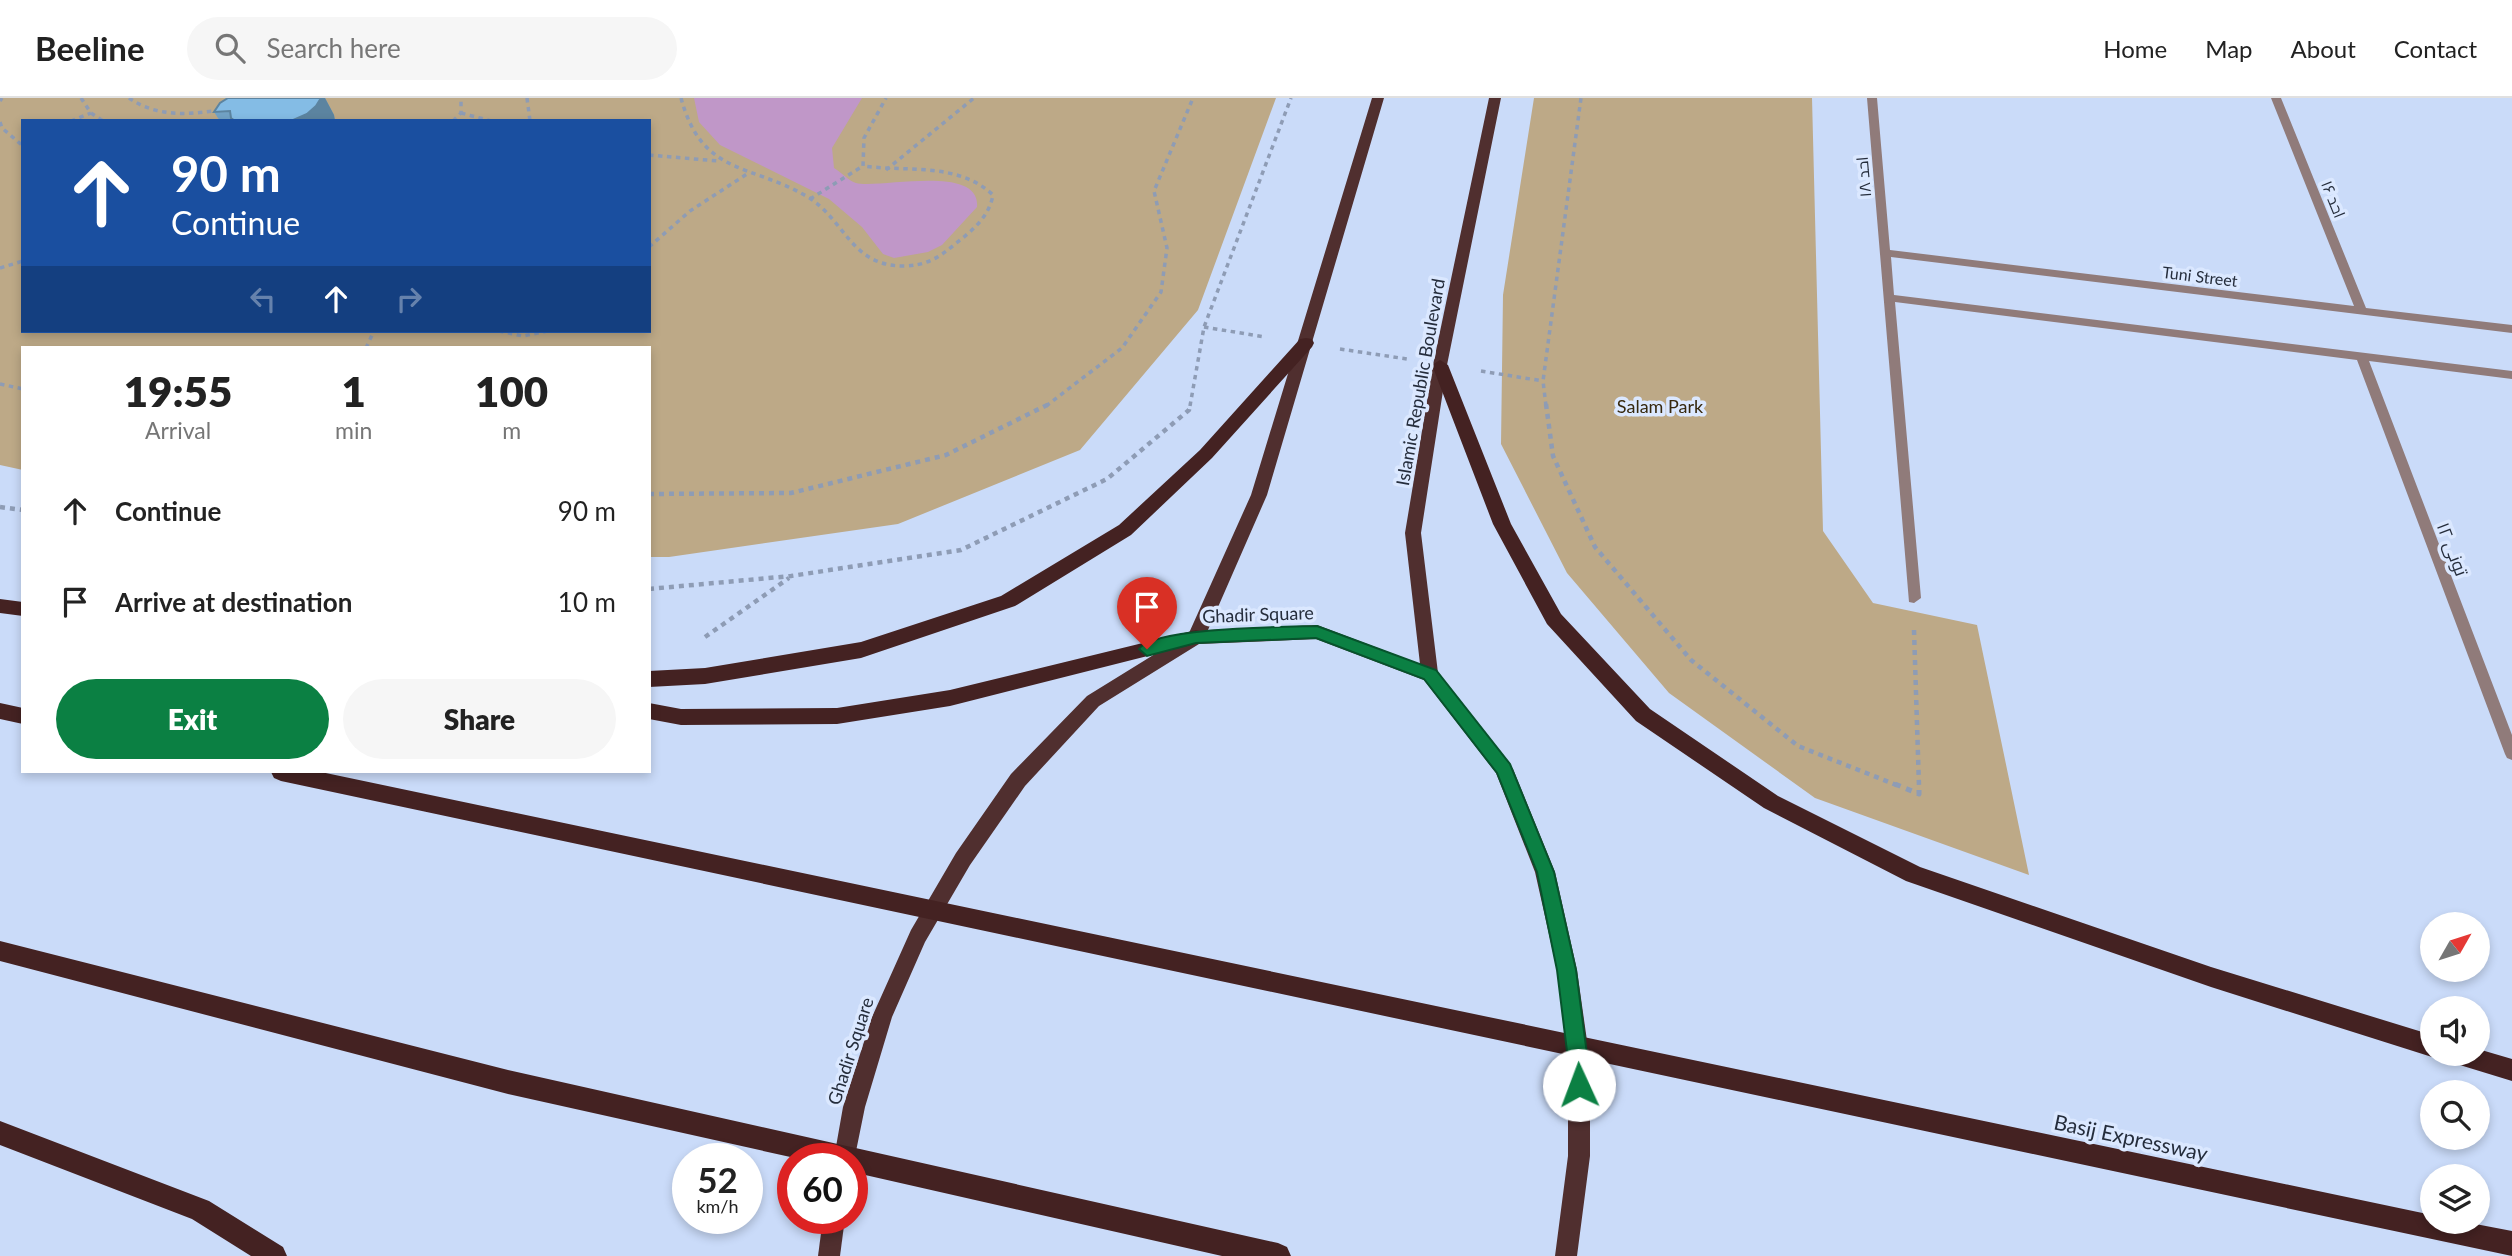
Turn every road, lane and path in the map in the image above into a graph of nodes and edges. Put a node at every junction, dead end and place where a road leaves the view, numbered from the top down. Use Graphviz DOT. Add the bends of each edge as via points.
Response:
graph roads {
  1 [pos="81,98"];
  2 [pos="129,98"];
  3 [pos="461,98"];
  4 [pos="527,98"];
  5 [pos="681,98"];
  6 [pos="886,98"];
  7 [pos="974,98"];
  8 [pos="1193,98"];
  9 [pos="1291,98"];
  10 [pos="1378,98"];
  11 [pos="1494,98"];
  12 [pos="1581,98"];
  13 [pos="1872,98"];
  14 [pos="2276,98"];
  15 [pos="228,109"];
  16 [pos="91,113"];
  17 [pos="461,113"];
  18 [pos="76,119"];
  19 [pos="100,119"];
  20 [pos="455,119"];
  21 [pos="484,119"];
  22 [pos="530,119"];
  23 [pos="0,122"];
  24 [pos="21,143"];
  25 [pos="651,155"];
  26 [pos="720,161"];
  27 [pos="863,166"];
  28 [pos="886,171"];
  29 [pos="751,172"];
  30 [pos="810,199"];
  31 [pos="651,245"];
  32 [pos="1885,253"];
  33 [pos="21,262"];
  34 [pos="0,268"];
  35 [pos="1889,298"];
  36 [pos="2362,311"];
  37 [pos="1204,327"];
  38 [pos="2512,329"];
  39 [pos="503,333"];
  40 [pos="540,333"];
  41 [pos="1306,343"];
  42 [pos="2361,356"];
  43 [pos="1440,365"];
  44 [pos="2512,375"];
  45 [pos="1543,381"];
  46 [pos="0,384"];
  47 [pos="21,389"];
  48 [pos="651,494"];
  49 [pos="0,507"];
  50 [pos="21,510"];
  51 [pos="792,576"];
  52 [pos="651,589"];
  53 [pos="1913,598"];
  54 [pos="0,606"];
  55 [pos="21,609"];
  56 [pos="1196,637"];
  57 [pos="704,638"];
  58 [pos="1430,675"];
  59 [pos="651,679"];
  60 [pos="0,711"];
  61 [pos="651,711"];
  62 [pos="21,716"];
  63 [pos="2512,754"];
  64 [pos="286,773"];
  65 [pos="0,951"];
  66 [pos="2420,1042"];
  67 [pos="2490,1063"];
  68 [pos="2512,1070"];
  69 [pos="0,1133"];
  70 [pos="778,1143"];
  71 [pos="848,1143"];
  72 [pos="868,1164"];
  73 [pos="832,1234"];
  74 [pos="2512,1244"];
  75 [pos="274,1256"];
  76 [pos="830,1256"];
  77 [pos="1278,1256"];
  78 [pos="1566,1256"];
  1 -- 16 [label="path"];
  2 -- 15 [label="path" via="167,112"];
  3 -- 17 [label="path"];
  4 -- 22 [label="path"];
  5 -- 26 [label="path" via="697,141"];
  6 -- 27 [label="path" via="865,132 860,149"];
  7 -- 28 [label="path"];
  8 -- 48 [label="path" via="1154,191 1167,247 1161,292 1122,348 1048,405 946,455 791,493"];
  9 -- 37 [label="path"];
  10 -- 41 [label="main road"];
  11 -- 43 [label="main road, Islamic Republic Boulevard"];
  12 -- 45 [label="path"];
  13 -- 32 [label="street, احد ۱۸"];
  14 -- 36 [label="street, احد ۱۶"];
  16 -- 18 [label="path"];
  16 -- 19 [label="path"];
  17 -- 20 [label="path"];
  17 -- 21 [label="path"];
  23 -- 24 [label="path"];
  25 -- 26 [label="path"];
  26 -- 29 [label="path"];
  27 -- 28 [label="path"];
  27 -- 30 [label="path"];
  28 -- 30 [label="path" via="933,170 961,175 985,185 993,195 993,206 937,259 886,265 864,256"];
  29 -- 30 [label="path"];
  29 -- 31 [label="path" via="690,211"];
  32 -- 35 [label="street, احد ۱۸"];
  32 -- 36 [label="street, Tuni Street"];
  33 -- 34 [label="path"];
  35 -- 42 [label="street"];
  35 -- 53 [label="street, احد ۱۸"];
  36 -- 38 [label="street, Tuni Street"];
  37 -- 41 [label="path"];
  37 -- 51 [label="path" via="1189,410 1107,480 961,550"];
  39 -- 40 [label="path"];
  41 -- 43 [label="path"];
  41 -- 56 [label="main road" via="1259,495"];
  41 -- 59 [label="highway" via="1206,454 1125,530 1008,601 861,649 705,676"];
  42 -- 44 [label="street"];
  42 -- 63 [label="street, تونی ۱۲"];
  43 -- 45 [label="path"];
  43 -- 58 [label="main road, Islamic Republic Boulevard" via="1413,533"];
  43 -- 66 [label="highway" via="1502,524 1554,619 1654,723 1771,802 1914,874 2211,977"];
  45 -- 53 [label="path" via="1553,456 1595,547 1691,660 1798,746 1919,794"];
  46 -- 47 [label="path"];
  49 -- 50 [label="path"];
  51 -- 52 [label="path"];
  51 -- 57 [label="path"];
  54 -- 55 [label="highway"];
  56 -- 58 [label="main road, Ghadir Square" via="1317,632"];
  56 -- 61 [label="highway" via="950,698 837,716 681,717"];
  56 -- 71 [label="main road, Ghadir Square" via="1093,701 1018,780 963,859 918,936 882,1017"];
  58 -- 78 [label="main road" via="1504,769 1545,872 1567,970 1579,1062 1579,1156"];
  60 -- 62 [label="highway"];
  64 -- 74 [label="highway, Basij Expressway"];
  65 -- 70 [label="highway" via="508,1082"];
  67 -- 68 [label="highway"];
  69 -- 75 [label="highway" via="200,1210"];
  72 -- 77 [label="highway"];
  73 -- 76 [label="main road"];
}
